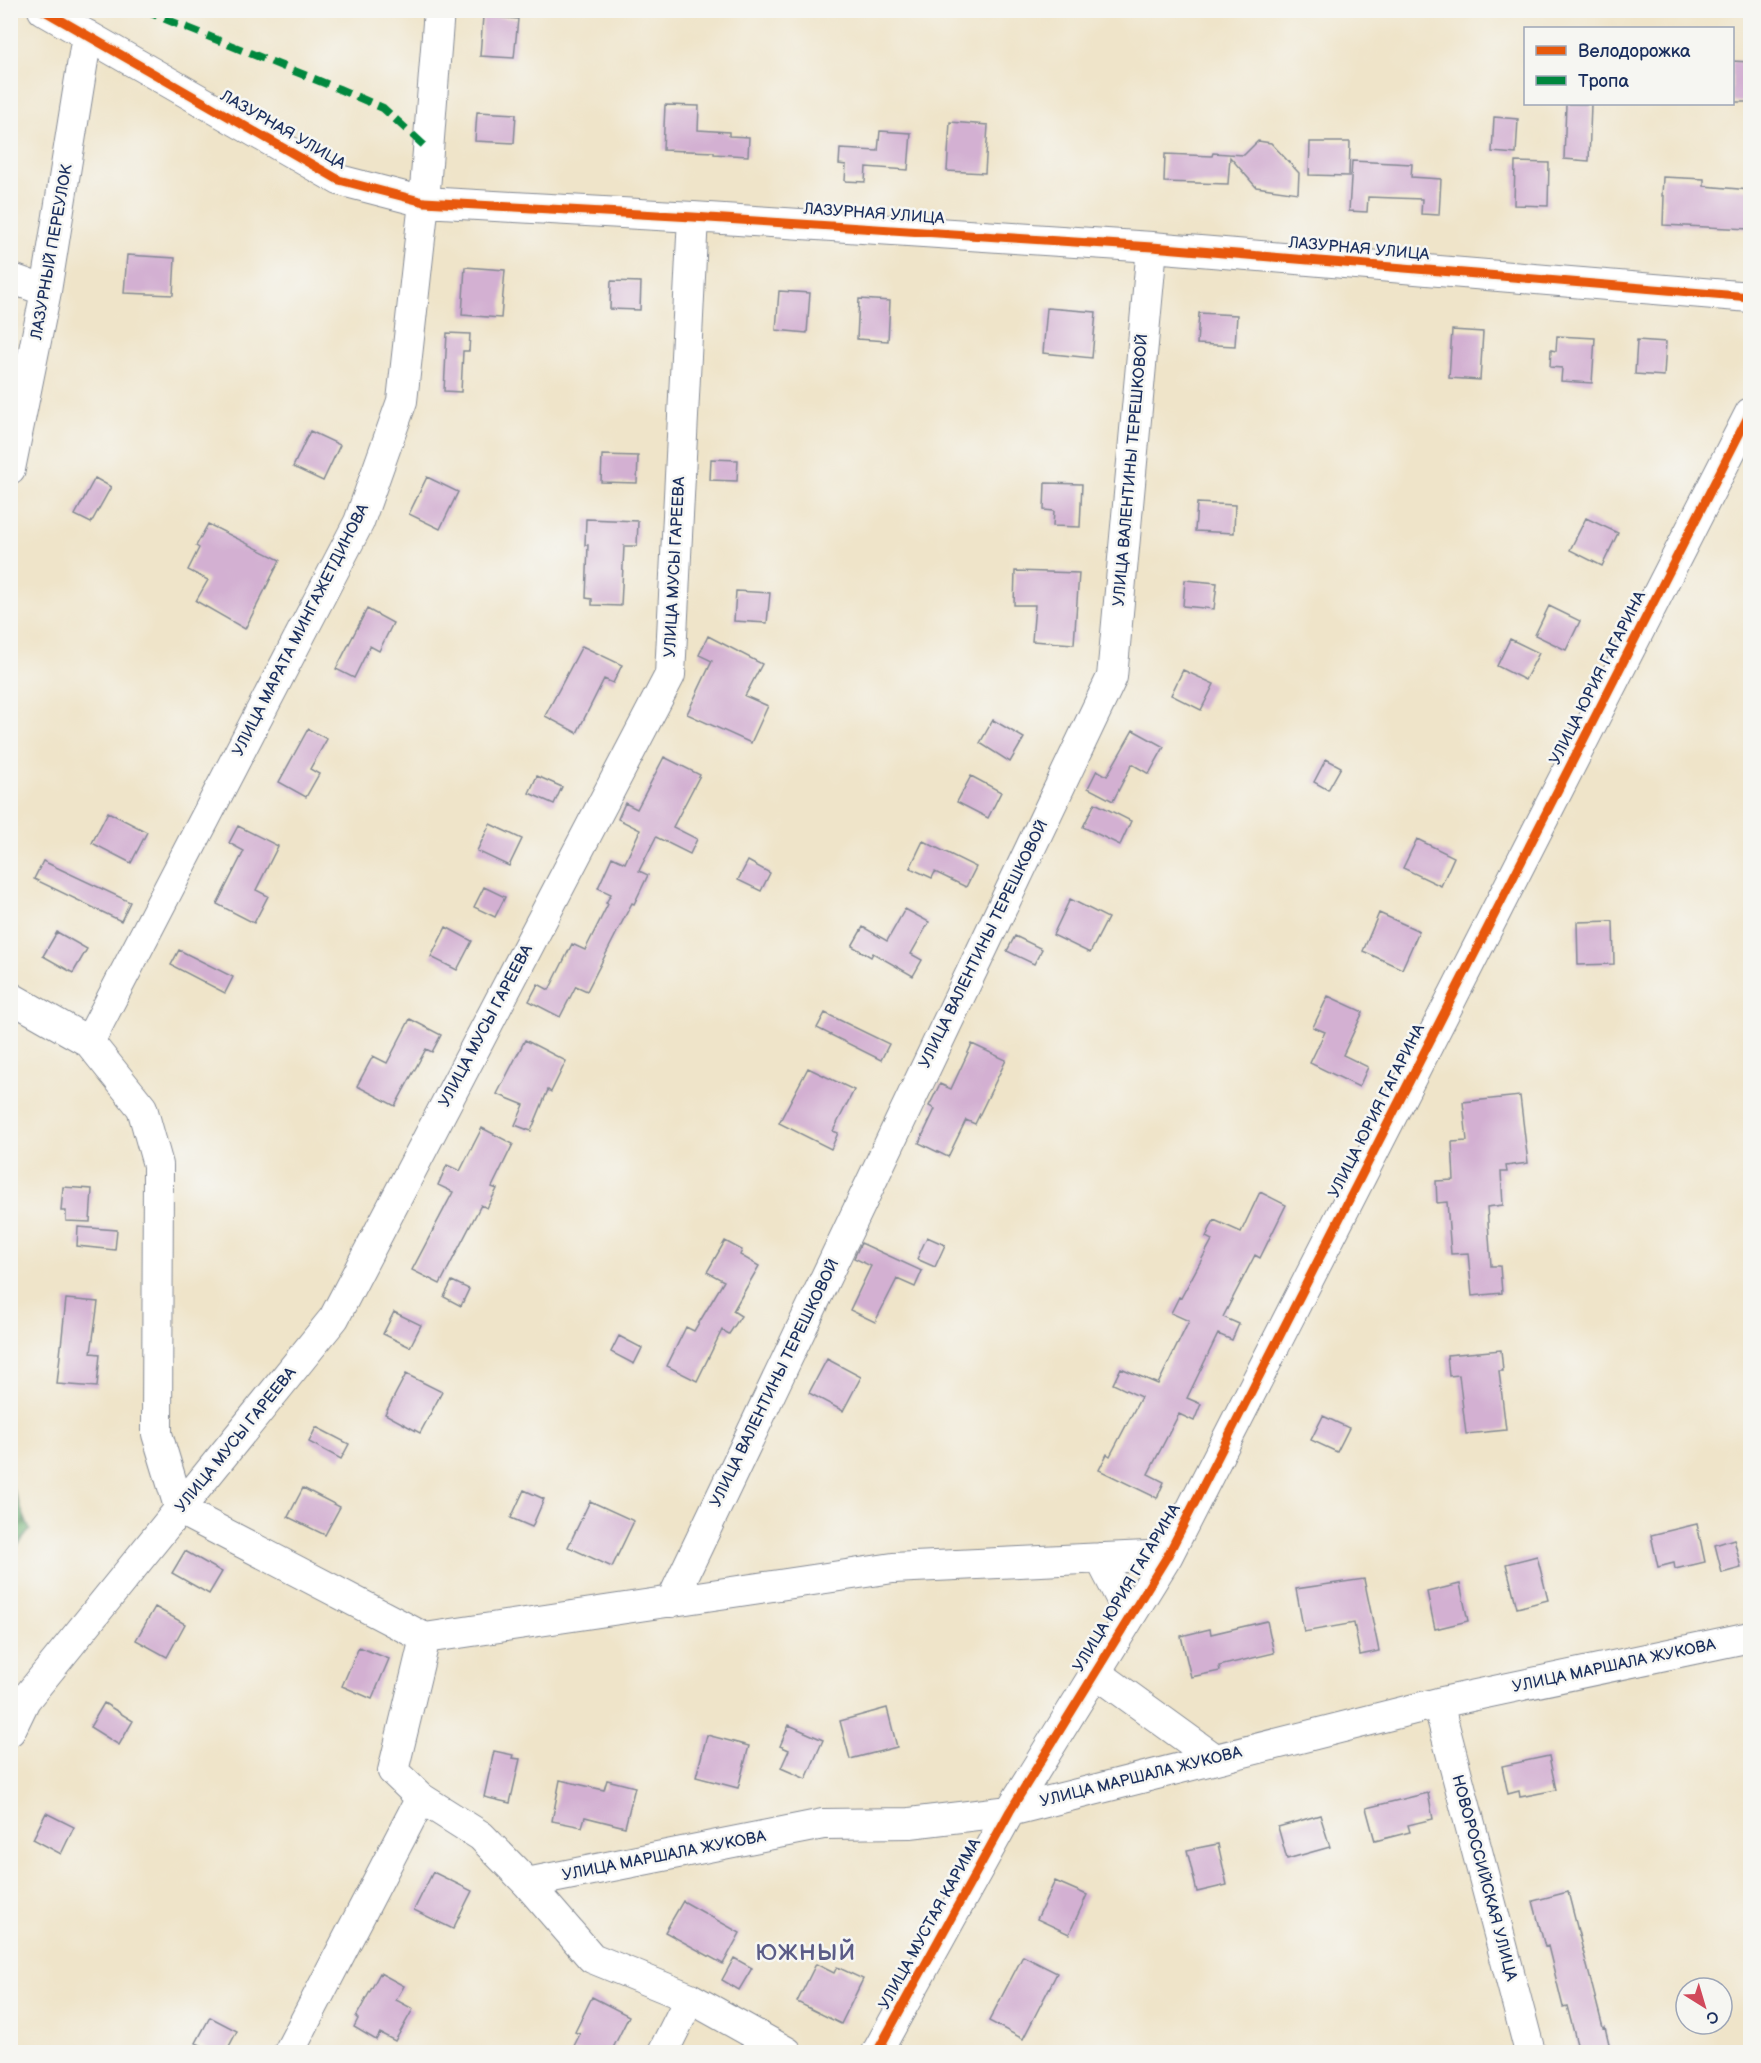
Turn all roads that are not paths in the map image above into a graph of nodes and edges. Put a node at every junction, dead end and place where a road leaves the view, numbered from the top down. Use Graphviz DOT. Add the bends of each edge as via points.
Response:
graph roads {
  1 [pos="43,10"];
  2 [pos="439,10"];
  3 [pos="87,35"];
  4 [pos="424,202"];
  5 [pos="693,217"];
  6 [pos="1152,247"];
  7 [pos="10,278"];
  8 [pos="46,291"];
  9 [pos="1750,297"];
  10 [pos="1750,413"];
  11 [pos="10,469"];
  12 [pos="10,997"];
  13 [pos="89,1042"];
  14 [pos="180,1510"];
  15 [pos="1168,1555"];
  16 [pos="1100,1558"];
  17 [pos="671,1602"];
  18 [pos="1130,1616"];
  19 [pos="1750,1637"];
  20 [pos="425,1638"];
  21 [pos="1095,1672"];
  22 [pos="1438,1703"];
  23 [pos="10,1731"];
  24 [pos="1215,1758"];
  25 [pos="421,1798"];
  26 [pos="1010,1810"];
  27 [pos="527,1883"];
  28 [pos="690,1998"];
  29 [pos="289,2052"];
  30 [pos="663,2052"];
  31 [pos="787,2052"];
  32 [pos="878,2052"];
  33 [pos="1530,2052"];
  1 -- 3 [label="street, ЛАЗУРНАЯ УЛИЦА"];
  2 -- 4 [label="street, УЛИЦА МАРАТА МИНГАЖЕТДИНОВА"];
  3 -- 4 [label="street, ЛАЗУРНАЯ УЛИЦА" via="339,180"];
  3 -- 8 [label="street, ЛАЗУРНЫЙ ПЕРЕУЛОК"];
  4 -- 5 [label="street, ЛАЗУРНАЯ УЛИЦА"];
  4 -- 13 [label="street, УЛИЦА МАРАТА МИНГАЖЕТДИНОВА" via="402,401 359,522"];
  5 -- 6 [label="street, ЛАЗУРНАЯ УЛИЦА"];
  5 -- 14 [label="street, УЛИЦА МУСЫ ГАРЕЕВА" via="670,675 334,1318"];
  6 -- 9 [label="street, ЛАЗУРНАЯ УЛИЦА"];
  6 -- 17 [label="street, УЛИЦА ВАЛЕНТИНЫ ТЕРЕШКОВОЙ" via="1112,677"];
  7 -- 8 [label="street"];
  8 -- 11 [label="street, ЛАЗУРНЫЙ ПЕРЕУЛОК"];
  10 -- 15 [label="street, УЛИЦА ЮРИЯ ГАГАРИНА"];
  12 -- 13 [label="street"];
  13 -- 14 [label="street" via="142,1108 158,1165 157,1434"];
  14 -- 20 [label="street"];
  14 -- 23 [label="street, УЛИЦА МУСЫ ГАРЕЕВА" via="25,1700"];
  15 -- 16 [label="street"];
  15 -- 18 [label="street, УЛИЦА ЮРИЯ ГАГАРИНА"];
  16 -- 17 [label="street" via="893,1568"];
  16 -- 18 [label="street"];
  17 -- 20 [label="street"];
  18 -- 21 [label="street, УЛИЦА ЮРИЯ ГАГАРИНА"];
  19 -- 22 [label="street, УЛИЦА МАРШАЛА ЖУКОВА"];
  20 -- 25 [label="street" via="393,1771"];
  21 -- 24 [label="street"];
  21 -- 26 [label="street, УЛИЦА ЮРИЯ ГАГАРИНА"];
  22 -- 24 [label="street, УЛИЦА МАРШАЛА ЖУКОВА"];
  22 -- 33 [label="street, НОВОРОССИЙСКАЯ УЛИЦА"];
  24 -- 26 [label="street, УЛИЦА МАРШАЛА ЖУКОВА"];
  25 -- 27 [label="street" via="481,1836"];
  25 -- 29 [label="street"];
  26 -- 27 [label="street, УЛИЦА МАРШАЛА ЖУКОВА" via="910,1823 823,1824"];
  26 -- 32 [label="street, УЛИЦА МУСТАЯ КАРИМА"];
  27 -- 28 [label="street" via="592,1958"];
  28 -- 30 [label="street"];
  28 -- 31 [label="street"];
}
